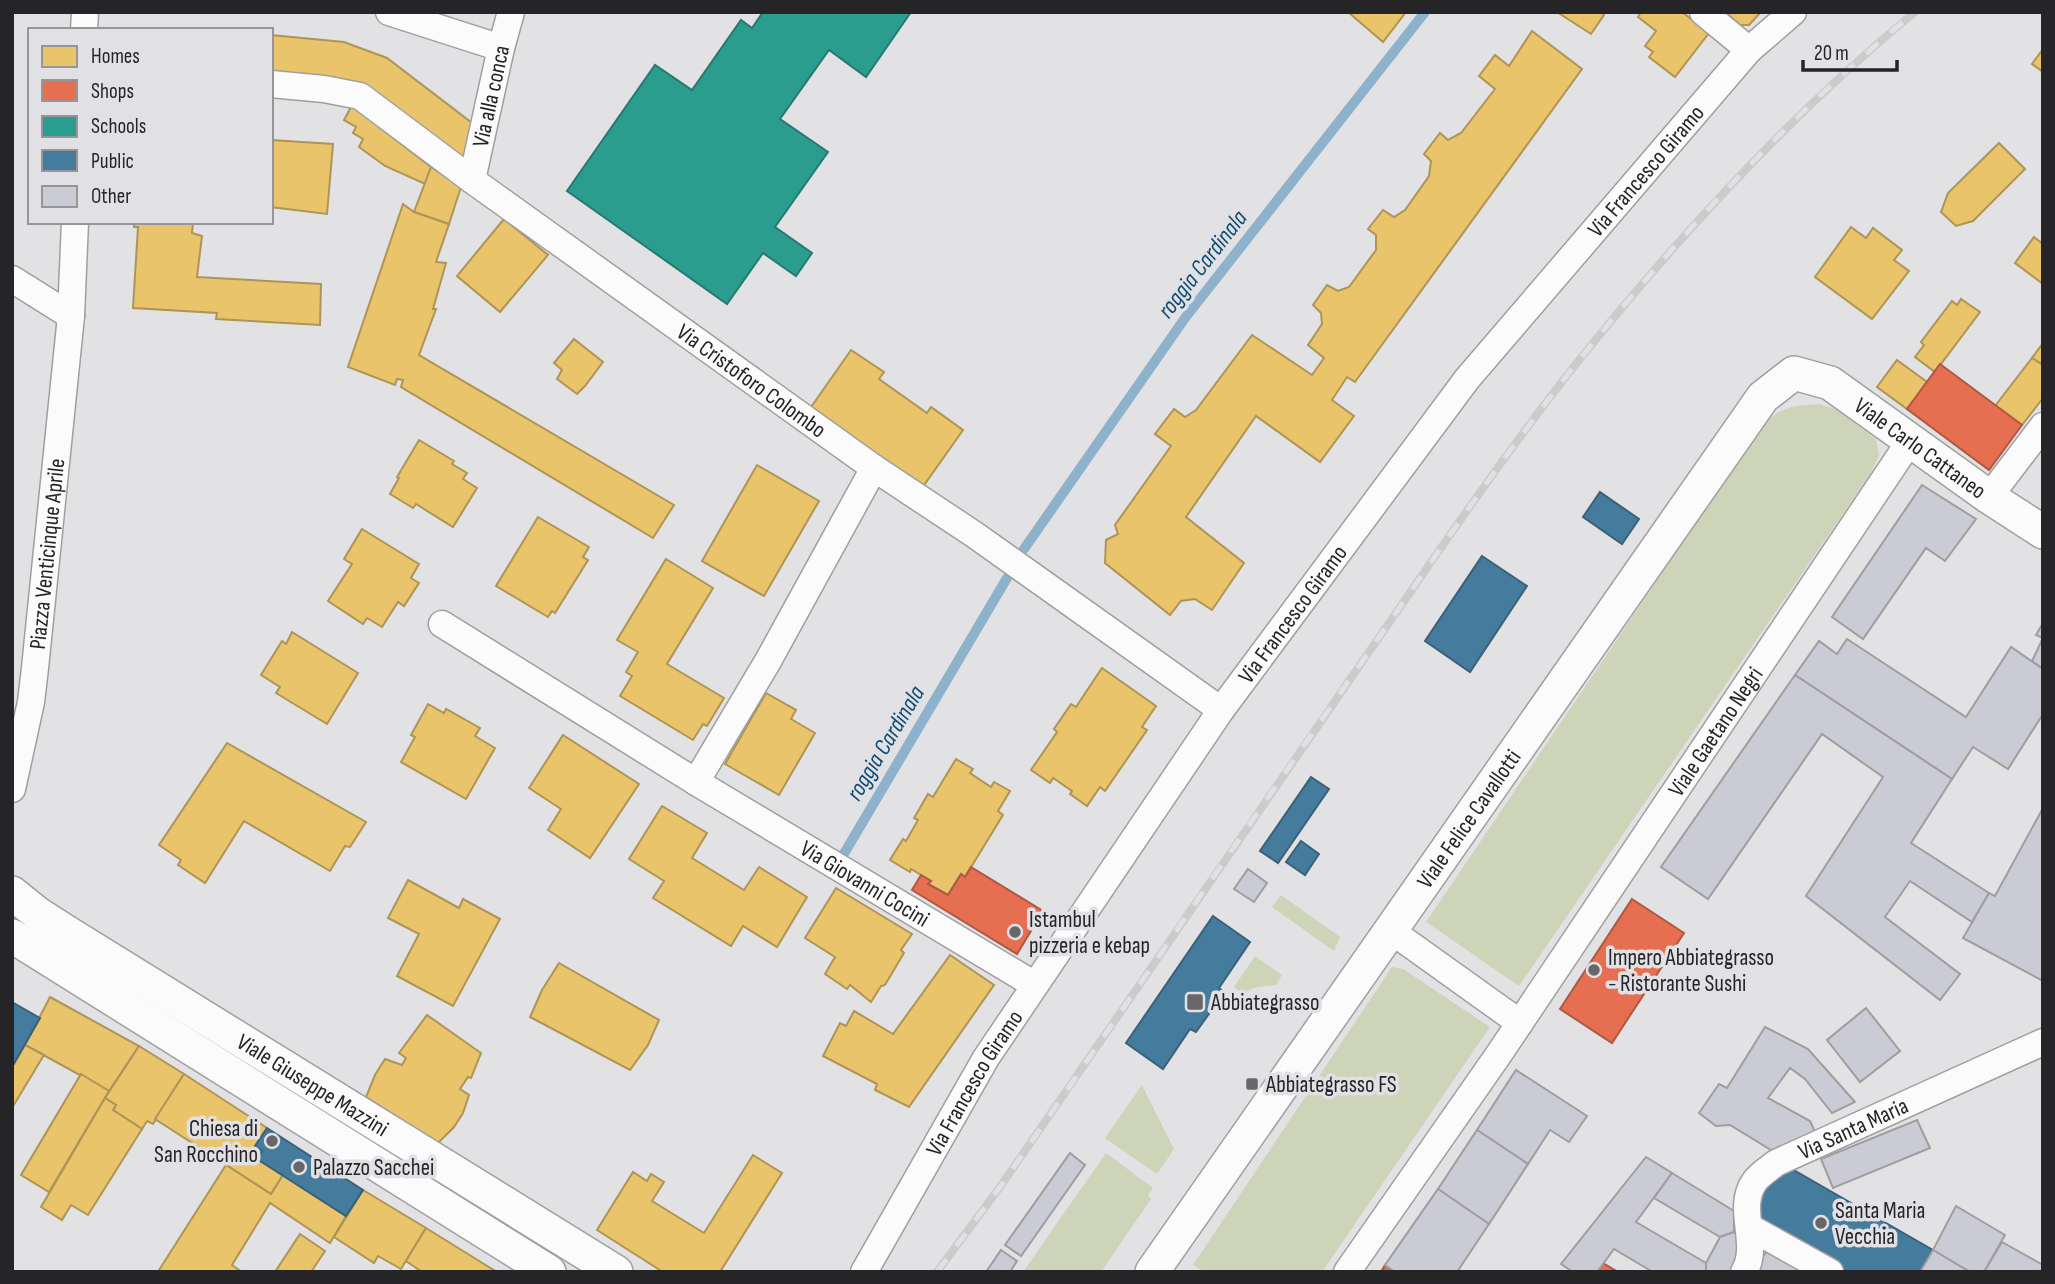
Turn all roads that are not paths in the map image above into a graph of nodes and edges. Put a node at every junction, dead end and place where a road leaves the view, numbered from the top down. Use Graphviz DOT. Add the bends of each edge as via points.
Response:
graph roads {
  1 [pos="388,12"];
  2 [pos="511,12"];
  3 [pos="1703,12"];
  4 [pos="1793,12"];
  5 [pos="501,48"];
  6 [pos="1749,50"];
  7 [pos="273,84"];
  8 [pos="472,180"];
  9 [pos="75,224"];
  10 [pos="12,279"];
  11 [pos="71,316"];
  12 [pos="1794,373"];
  13 [pos="2043,426"];
  14 [pos="1910,441"];
  15 [pos="874,468"];
  16 [pos="1989,497"];
  17 [pos="2043,532"];
  18 [pos="442,624"];
  19 [pos="1221,710"];
  20 [pos="696,782"];
  21 [pos="12,789"];
  22 [pos="12,893"];
  23 [pos="1390,930"];
  24 [pos="12,936"];
  25 [pos="1035,985"];
  26 [pos="1520,1023"];
  27 [pos="2043,1042"];
  28 [pos="1749,1227"];
  29 [pos="549,1272"];
  30 [pos="616,1272"];
  31 [pos="864,1272"];
  32 [pos="1152,1272"];
  33 [pos="1347,1272"];
  34 [pos="1744,1272"];
  35 [pos="1830,1272"];
  1 -- 5 [label="street"];
  2 -- 5 [label="street, Via alla conca"];
  3 -- 6 [label="street"];
  4 -- 6 [label="street, Via Francesco Giramo"];
  5 -- 8 [label="street, Via alla conca"];
  6 -- 19 [label="street, Via Francesco Giramo" via="1466,379"];
  7 -- 8 [label="street, Via Cristoforo Colombo" via="360,96"];
  8 -- 15 [label="street, Via Cristoforo Colombo"];
  9 -- 11 [label="street, Piazza Venticinque Aprile"];
  10 -- 11 [label="street"];
  11 -- 21 [label="street, Piazza Venticinque Aprile" via="31,702"];
  12 -- 14 [label="street, Viale Carlo Cattaneo" via="1830,383"];
  12 -- 23 [label="street, Viale Felice Cavallotti" via="1763,397"];
  13 -- 16 [label="street"];
  14 -- 16 [label="street, Viale Carlo Cattaneo"];
  14 -- 26 [label="street, Viale Gaetano Negri"];
  15 -- 19 [label="street, Via Cristoforo Colombo"];
  15 -- 20 [label="street"];
  16 -- 17 [label="street, Viale Carlo Cattaneo"];
  18 -- 20 [label="street, Via Giovanni Cocini"];
  19 -- 25 [label="street, Via Francesco Giramo"];
  20 -- 25 [label="street, Via Giovanni Cocini"];
  22 -- 30 [label="street, Viale Giuseppe Mazzini" via="66,932"];
  23 -- 26 [label="street"];
  23 -- 32 [label="street, Viale Felice Cavallotti"];
  24 -- 29 [label="street, Viale Giuseppe Mazzini"];
  25 -- 31 [label="street, Via Francesco Giramo" via="986,1058"];
  26 -- 33 [label="street, Viale Gaetano Negri"];
  27 -- 28 [label="street, Via Santa Maria" via="1776,1163 1755,1181 1745,1203"];
  28 -- 34 [label="street, Via Santa Maria" via="1749,1263"];
  28 -- 35 [label="street"];
}
